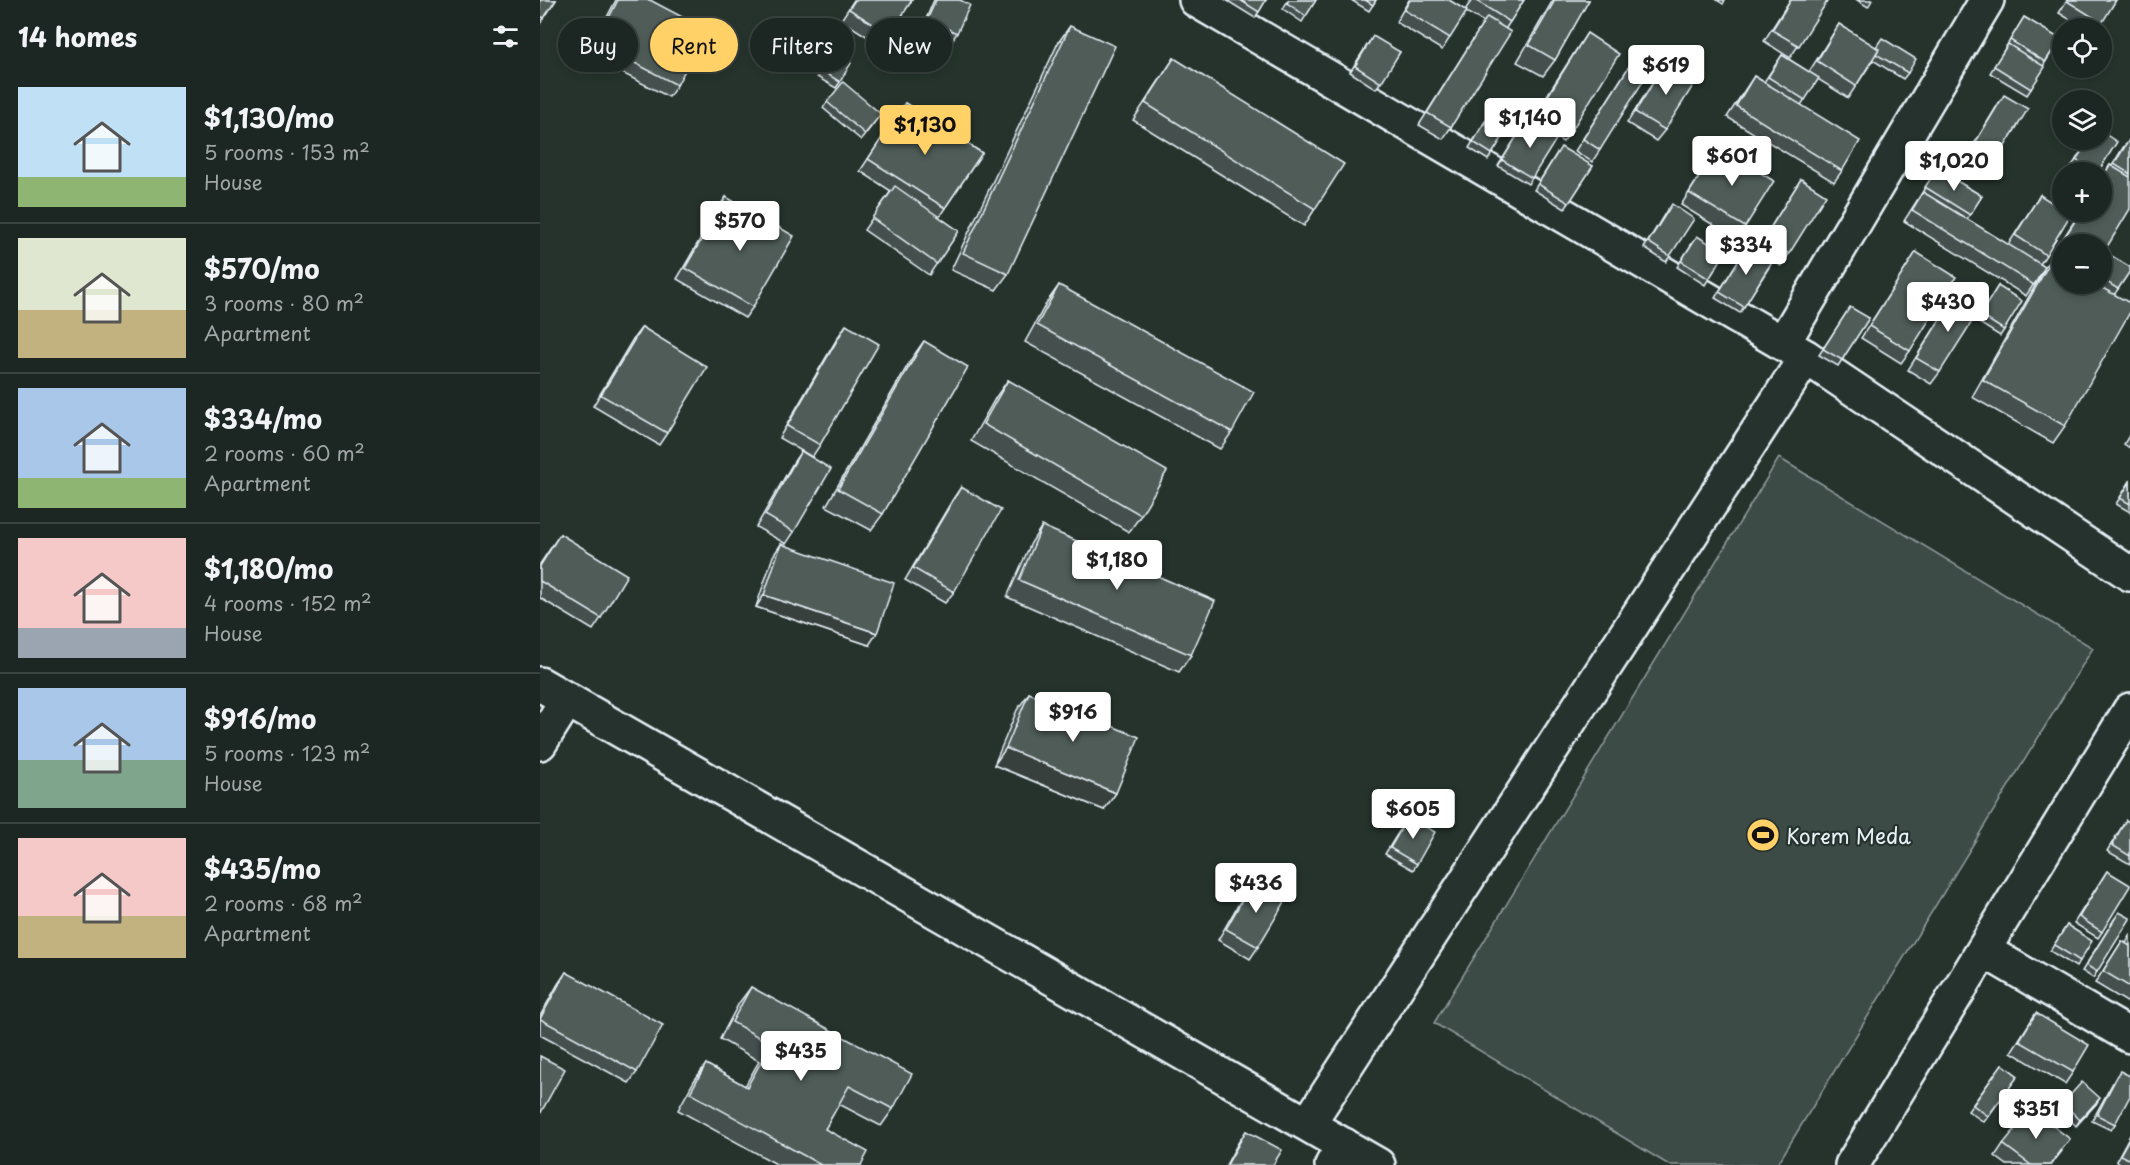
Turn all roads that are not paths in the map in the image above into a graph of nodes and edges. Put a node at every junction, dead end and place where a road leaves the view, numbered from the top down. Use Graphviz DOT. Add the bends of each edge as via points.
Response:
graph roads {
  1 [pos="1196,0"];
  2 [pos="1986,0"];
  3 [pos="1794,350"];
  4 [pos="2130,574"];
  5 [pos="553,692"];
  6 [pos="2130,710"];
  7 [pos="540,743"];
  8 [pos="1985,951"];
  9 [pos="2130,1036"];
  10 [pos="1308,1124"];
  11 [pos="1338,1155"];
  12 [pos="1378,1165"];
  13 [pos="1852,1165"];
  1 -- 3 [label="street"];
  2 -- 3 [label="street"];
  3 -- 4 [label="street"];
  3 -- 10 [label="street"];
  5 -- 7 [label="street"];
  5 -- 10 [label="street"];
  6 -- 8 [label="street"];
  8 -- 9 [label="street"];
  8 -- 13 [label="street"];
  10 -- 11 [label="street"];
  11 -- 12 [label="street"];
}
